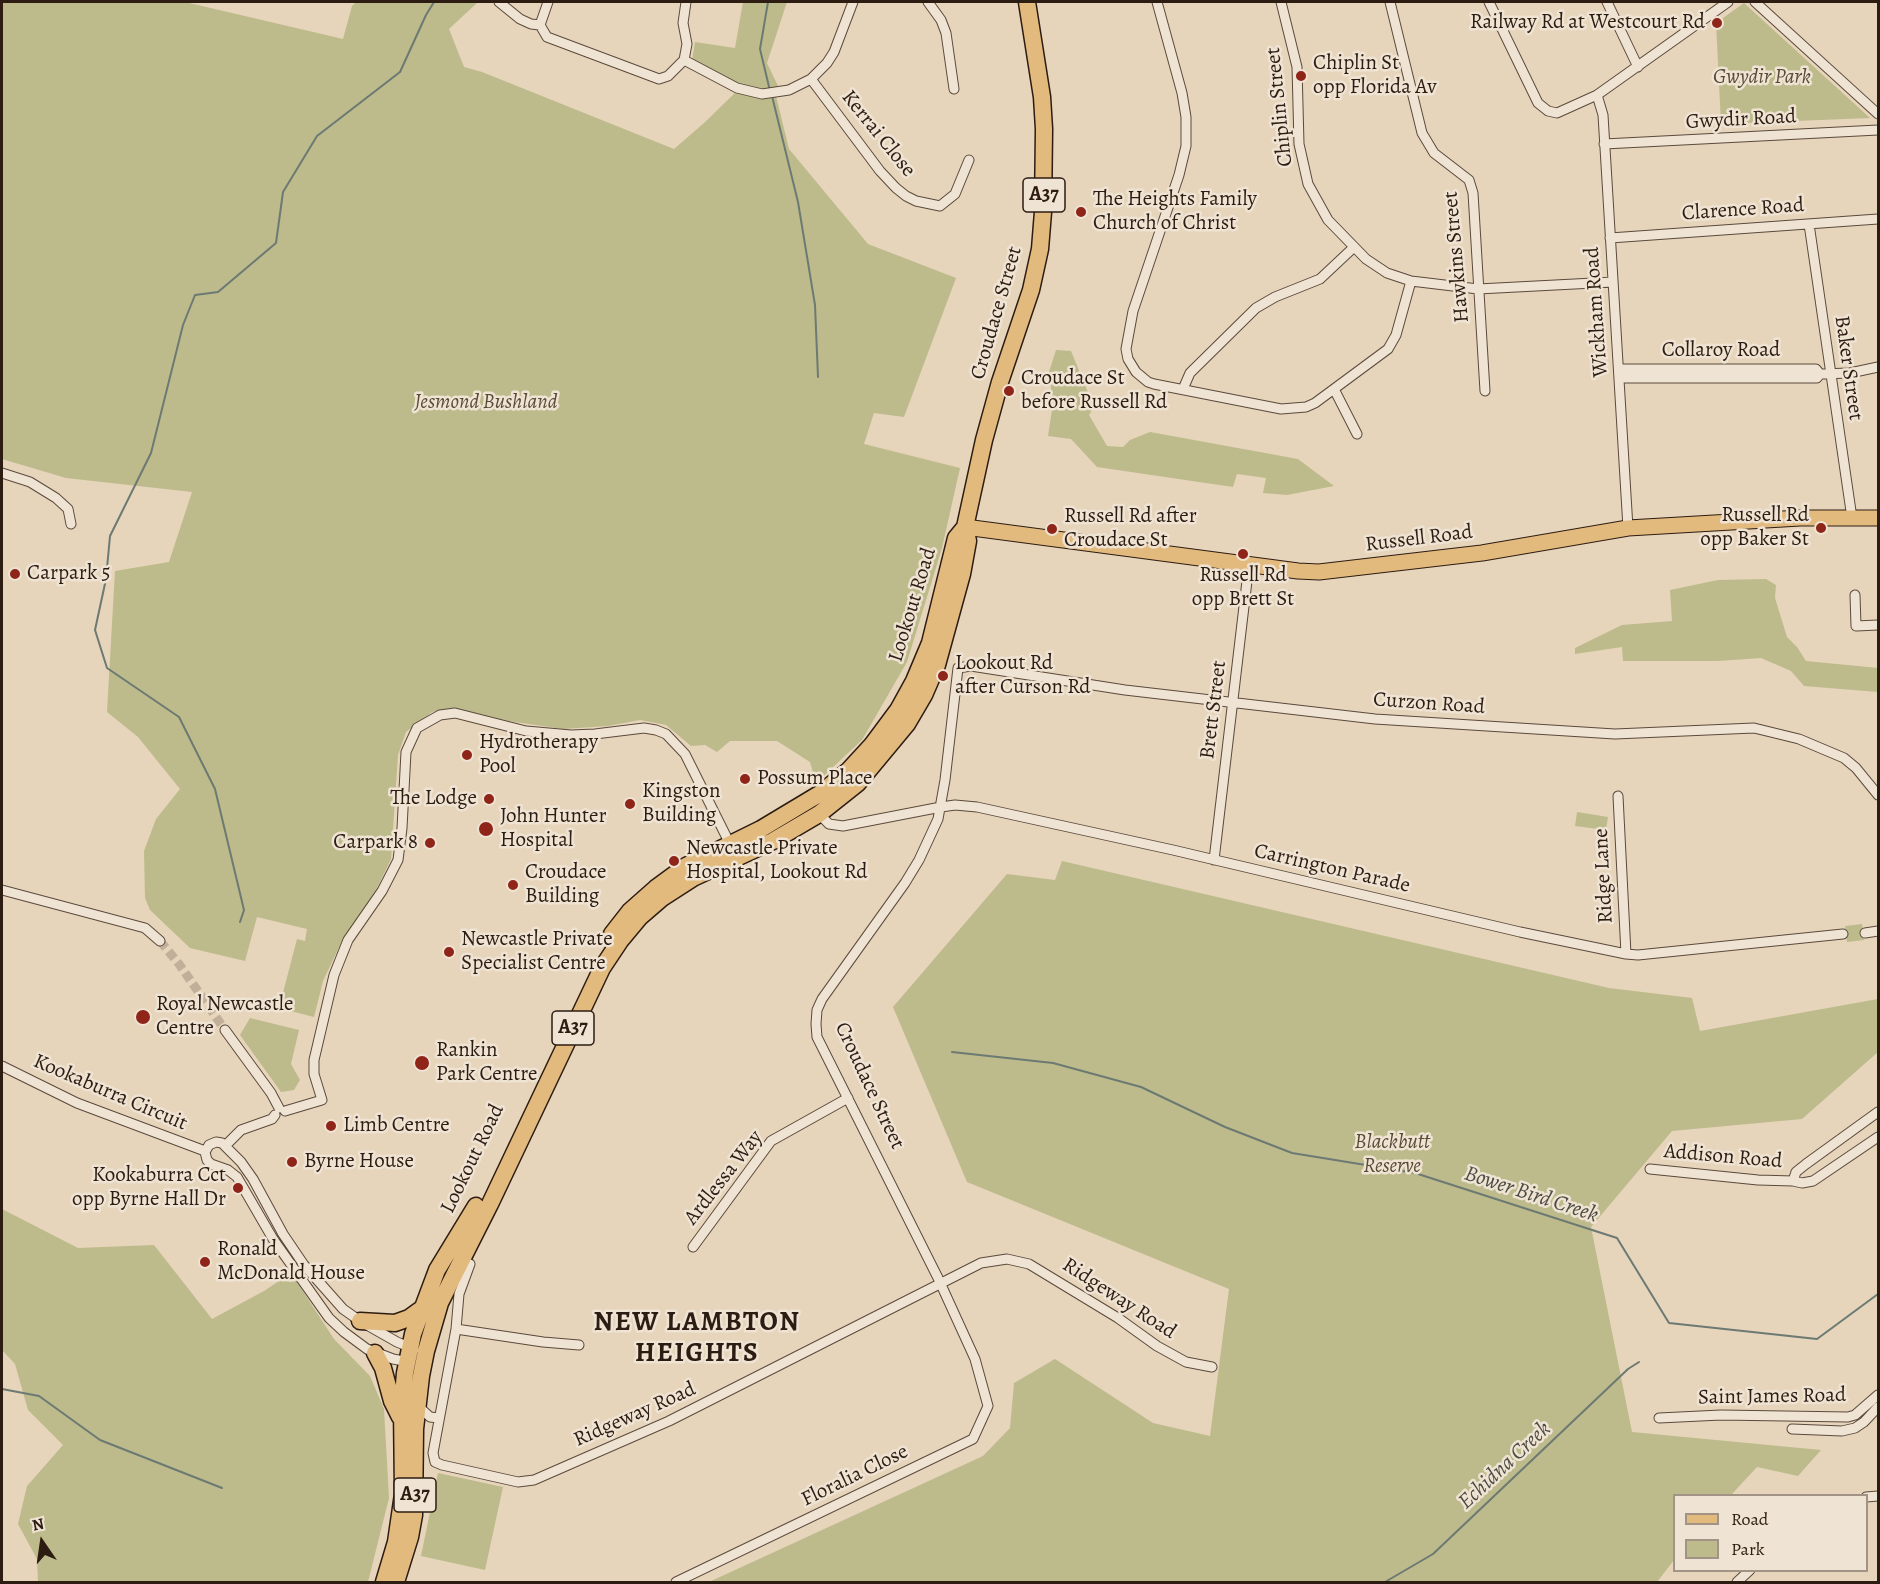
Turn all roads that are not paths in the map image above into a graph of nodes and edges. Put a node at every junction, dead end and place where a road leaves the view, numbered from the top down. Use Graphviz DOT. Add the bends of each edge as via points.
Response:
graph roads {
  1 [pos="499,2"];
  2 [pos="548,2"];
  3 [pos="686,2"];
  4 [pos="853,2"];
  5 [pos="928,2"];
  6 [pos="1027,2"];
  7 [pos="1157,2"];
  8 [pos="1281,2"];
  9 [pos="1390,2"];
  10 [pos="1489,2"];
  11 [pos="1607,2"];
  12 [pos="1728,2"];
  13 [pos="1755,2"];
  14 [pos="540,25"];
  15 [pos="684,60"];
  16 [pos="1638,67"];
  17 [pos="811,78"];
  18 [pos="954,89"];
  19 [pos="1597,95"];
  20 [pos="1878,114"];
  21 [pos="1878,130"];
  22 [pos="1604,144"];
  23 [pos="969,160"];
  24 [pos="1878,219"];
  25 [pos="1809,224"];
  26 [pos="1610,238"];
  27 [pos="1353,248"];
  28 [pos="1411,281"];
  29 [pos="1613,282"];
  30 [pos="1478,289"];
  31 [pos="1878,367"];
  32 [pos="1619,373"];
  33 [pos="1831,374"];
  34 [pos="1183,389"];
  35 [pos="1334,389"];
  36 [pos="1485,390"];
  37 [pos="1357,434"];
  38 [pos="2,473"];
  39 [pos="1852,518"];
  40 [pos="1878,519"];
  41 [pos="71,524"];
  42 [pos="965,527"];
  43 [pos="1628,528"];
  44 [pos="999,532"];
  45 [pos="966,553"];
  46 [pos="1250,564"];
  47 [pos="1855,595"];
  48 [pos="1878,626"];
  49 [pos="958,668"];
  50 [pos="1233,701"];
  51 [pos="1878,795"];
  52 [pos="1618,796"];
  53 [pos="940,807"];
  54 [pos="819,814"];
  55 [pos="734,850"];
  56 [pos="1214,860"];
  57 [pos="2,890"];
  58 [pos="1878,931"];
  59 [pos="1865,933"];
  60 [pos="1843,934"];
  61 [pos="160,941"];
  62 [pos="1626,954"];
  63 [pos="225,1030"];
  64 [pos="2,1066"];
  65 [pos="848,1098"];
  66 [pos="280,1111"];
  67 [pos="1878,1112"];
  68 [pos="1878,1137"];
  69 [pos="226,1148"];
  70 [pos="205,1151"];
  71 [pos="218,1165"];
  72 [pos="1650,1169"];
  73 [pos="1793,1181"];
  74 [pos="693,1247"];
  75 [pos="470,1264"];
  76 [pos="941,1284"];
  77 [pos="420,1310"];
  78 [pos="360,1321"];
  79 [pos="456,1329"];
  80 [pos="579,1345"];
  81 [pos="375,1353"];
  82 [pos="416,1356"];
  83 [pos="975,1359"];
  84 [pos="1212,1367"];
  85 [pos="1878,1395"];
  86 [pos="417,1405"];
  87 [pos="1878,1407"];
  88 [pos="1659,1418"];
  89 [pos="439,1422"];
  90 [pos="408,1425"];
  91 [pos="1792,1429"];
  92 [pos="384,1582"];
  93 [pos="396,1582"];
  94 [pos="676,1582"];
  1 -- 14 [label="street" via="525,22"];
  2 -- 14 [label="street"];
  3 -- 15 [label="street"];
  4 -- 17 [label="street" via="834,52"];
  5 -- 18 [label="street" via="946,33"];
  6 -- 42 [label="highway, Croudace Street / A37" via="1044,129 1040,249 984,440"];
  7 -- 34 [label="street" via="1182,93 1186,146 1136,298 1126,349 1131,366 1142,378"];
  8 -- 27 [label="street, Chiplin Street" via="1297,67 1299,144 1304,169 1328,220"];
  9 -- 30 [label="street, Hawkins Street" via="1422,133 1434,153 1471,184"];
  10 -- 19 [label="street" via="1542,107 1557,113"];
  11 -- 16 [label="street"];
  12 -- 16 [label="street"];
  13 -- 20 [label="street"];
  14 -- 15 [label="street" via="548,37 655,78 668,76"];
  15 -- 17 [label="street" via="737,88 762,94 789,90"];
  16 -- 19 [label="street"];
  17 -- 23 [label="street, Kerrai Close" via="880,171 906,196 940,206 955,194"];
  19 -- 22 [label="street, Wickham Road"];
  21 -- 22 [label="street, Gwydir Road"];
  22 -- 26 [label="street, Wickham Road"];
  24 -- 25 [label="street, Clarence Road"];
  25 -- 26 [label="street, Clarence Road"];
  25 -- 33 [label="street, Baker Street"];
  26 -- 29 [label="street, Wickham Road"];
  27 -- 28 [label="street, Chiplin Street" via="1387,273"];
  27 -- 34 [label="street" via="1320,279 1256,308 1191,373"];
  28 -- 30 [label="street, Chiplin Street"];
  28 -- 35 [label="street" via="1392,343"];
  29 -- 30 [label="street, Chiplin Street"];
  29 -- 32 [label="street, Wickham Road"];
  30 -- 36 [label="street, Hawkins Street"];
  31 -- 33 [label="street, Collaroy Road"];
  32 -- 33 [label="street, Collaroy Road" via="1816,369 1820,374"];
  32 -- 43 [label="street, Wickham Road"];
  33 -- 39 [label="street, Baker Street"];
  34 -- 35 [label="street" via="1289,410 1306,407"];
  35 -- 37 [label="street"];
  38 -- 41 [label="street" via="30,482 56,498 68,509"];
  39 -- 40 [label="main road, Russell Road"];
  39 -- 43 [label="main road, Russell Road"];
  42 -- 44 [label="main road, Russell Road"];
  42 -- 45 [label="highway, Lookout Road / A37"];
  42 -- 55 [label="highway, Lookout Road / A37" via="956,538 930,643 914,681 872,745 821,793"];
  43 -- 46 [label="main road, Russell Road" via="1482,554 1330,571"];
  44 -- 45 [label="main road" via="980,539"];
  44 -- 46 [label="main road, Russell Road"];
  45 -- 54 [label="highway, Lookout Road / A37" via="944,644 924,695 907,724 864,776"];
  46 -- 50 [label="street, Brett Street"];
  47 -- 48 [label="street" via="1857,626"];
  49 -- 50 [label="street, Curzon Road" via="971,666 1125,690"];
  49 -- 53 [label="street, Croudace Street"];
  50 -- 51 [label="street, Curzon Road" via="1375,719 1615,734 1754,728 1799,739 1844,758"];
  50 -- 56 [label="street, Brett Street"];
  52 -- 62 [label="street, Ridge Lane"];
  53 -- 54 [label="street, Carrington Parade" via="843,826 830,824"];
  53 -- 56 [label="street, Carrington Parade" via="977,807"];
  53 -- 65 [label="street, Croudace Street" via="919,860 817,1010 817,1037"];
  54 -- 55 [label="highway, Lookout Road / A37" via="773,841"];
  55 -- 66 [label="street" via="685,754 666,734 656,730 571,735 537,732 455,713 440,715 417,728 406,752 398,860 348,940 334,975 314,1060 322,1100"];
  55 -- 77 [label="highway, Lookout Road / A37" via="686,866 630,911 610,936 592,963 484,1192 437,1270"];
  55 -- 82 [label="highway, Lookout Road / A37" via="640,917 602,968"];
  56 -- 62 [label="street, Carrington Parade"];
  57 -- 61 [label="street" via="145,928"];
  58 -- 59 [label="street"];
  60 -- 62 [label="street, Carrington Parade"];
  63 -- 66 [label="street"];
  64 -- 70 [label="street, Kookaburra Circuit" via="77,1103"];
  65 -- 74 [label="street, Ardlessa Way" via="771,1141"];
  65 -- 76 [label="street, Croudace Street"];
  66 -- 69 [label="street" via="272,1119 241,1130"];
  67 -- 73 [label="street, Addison Road" via="1796,1172"];
  68 -- 73 [label="street, Addison Road" via="1813,1181"];
  69 -- 70 [label="street" via="214,1143"];
  69 -- 71 [label="street" via="226,1161"];
  69 -- 78 [label="street" via="253,1179 304,1265 343,1309"];
  70 -- 71 [label="street" via="208,1162"];
  71 -- 81 [label="street" via="244,1186 273,1239 329,1318 358,1344"];
  72 -- 73 [label="street, Addison Road"];
  75 -- 79 [label="street, Ridgeway Road" via="459,1294"];
  76 -- 83 [label="street, Croudace Street"];
  76 -- 84 [label="street, Ridgeway Road" via="981,1263 1007,1259 1029,1264 1157,1346 1186,1362"];
  76 -- 89 [label="street, Ridgeway Road" via="669,1421 534,1480 518,1482 435,1462"];
  77 -- 78 [label="highway" via="395,1323"];
  77 -- 82 [label="highway, Lookout Road / A37"];
  78 -- 82 [label="street"];
  79 -- 80 [label="street"];
  79 -- 89 [label="street, Ridgeway Road"];
  81 -- 82 [label="street"];
  81 -- 90 [label="highway" via="392,1401"];
  82 -- 86 [label="highway, Lookout Road / A37"];
  82 -- 90 [label="highway, Lookout Road / A37"];
  83 -- 94 [label="street, Floralia Close" via="988,1406 973,1439"];
  85 -- 88 [label="street, Saint James Road" via="1856,1415 1848,1417"];
  86 -- 89 [label="street"];
  86 -- 90 [label="highway, Lookout Road / A37"];
  87 -- 91 [label="street, Saint James Road" via="1855,1428"];
  89 -- 90 [label="street"];
  90 -- 92 [label="highway, Lookout Road / A37" via="402,1503"];
  90 -- 93 [label="highway, Lookout Road / A37" via="414,1515"];
}
